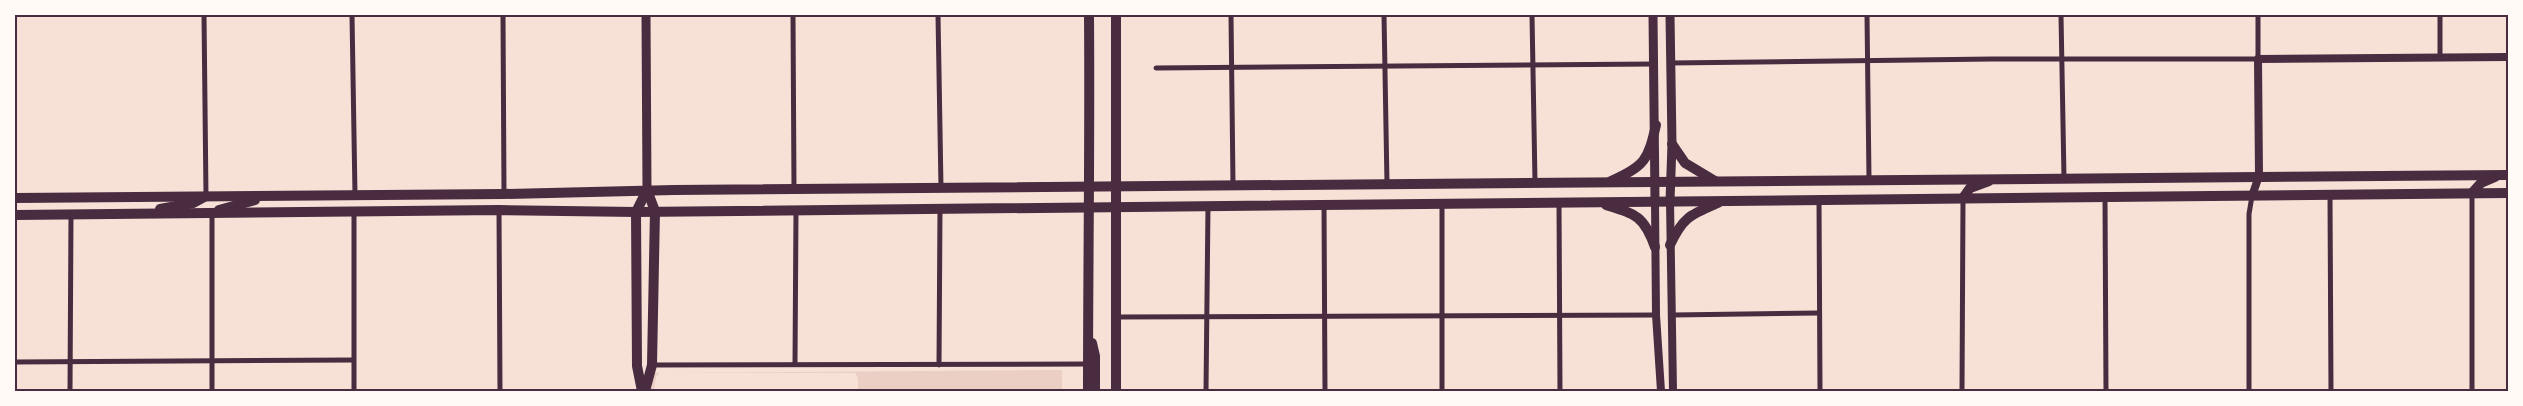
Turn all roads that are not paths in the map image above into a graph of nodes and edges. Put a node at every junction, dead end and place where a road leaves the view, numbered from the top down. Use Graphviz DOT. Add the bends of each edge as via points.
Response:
graph roads {
  1 [pos="204,15"];
  2 [pos="352,15"];
  3 [pos="503,15"];
  4 [pos="646,15"];
  5 [pos="792,15"];
  6 [pos="938,15"];
  7 [pos="1089,15"];
  8 [pos="1116,15"];
  9 [pos="1231,15"];
  10 [pos="1384,15"];
  11 [pos="1532,15"];
  12 [pos="1653,15"];
  13 [pos="1670,15"];
  14 [pos="1867,15"];
  15 [pos="2061,15"];
  16 [pos="2258,15"];
  17 [pos="2440,15"];
  18 [pos="2061,58"];
  19 [pos="2440,58"];
  20 [pos="2508,58"];
  21 [pos="1868,60"];
  22 [pos="2258,60"];
  23 [pos="1670,63"];
  24 [pos="1654,64"];
  25 [pos="1532,65"];
  26 [pos="1384,66"];
  27 [pos="1232,67"];
  28 [pos="1156,68"];
  29 [pos="1656,126"];
  30 [pos="1672,144"];
  31 [pos="2505,175"];
  32 [pos="2258,176"];
  33 [pos="1997,178"];
  34 [pos="2064,178"];
  35 [pos="1869,179"];
  36 [pos="1535,182"];
  37 [pos="1607,182"];
  38 [pos="1656,182"];
  39 [pos="1671,182"];
  40 [pos="1716,182"];
  41 [pos="1387,184"];
  42 [pos="1234,185"];
  43 [pos="1089,186"];
  44 [pos="1117,186"];
  45 [pos="941,188"];
  46 [pos="794,189"];
  47 [pos="647,190"];
  48 [pos="2508,192"];
  49 [pos="2472,193"];
  50 [pos="504,194"];
  51 [pos="355,195"];
  52 [pos="2330,195"];
  53 [pos="206,196"];
  54 [pos="268,196"];
  55 [pos="2252,196"];
  56 [pos="2105,197"];
  57 [pos="15,198"];
  58 [pos="33,198"];
  59 [pos="1962,198"];
  60 [pos="1655,200"];
  61 [pos="1723,200"];
  62 [pos="1819,200"];
  63 [pos="1670,201"];
  64 [pos="1559,202"];
  65 [pos="1598,202"];
  66 [pos="1442,203"];
  67 [pos="1208,205"];
  68 [pos="1324,205"];
  69 [pos="1088,206"];
  70 [pos="1117,206"];
  71 [pos="940,208"];
  72 [pos="15,209"];
  73 [pos="500,210"];
  74 [pos="796,210"];
  75 [pos="655,211"];
  76 [pos="354,212"];
  77 [pos="636,212"];
  78 [pos="212,213"];
  79 [pos="15,214"];
  80 [pos="71,214"];
  81 [pos="122,214"];
  82 [pos="1670,245"];
  83 [pos="1655,247"];
  84 [pos="1819,313"];
  85 [pos="1673,314"];
  86 [pos="1442,315"];
  87 [pos="1560,315"];
  88 [pos="1656,315"];
  89 [pos="1206,316"];
  90 [pos="1324,316"];
  91 [pos="1118,317"];
  92 [pos="1088,330"];
  93 [pos="354,360"];
  94 [pos="15,362"];
  95 [pos="71,362"];
  96 [pos="211,362"];
  97 [pos="795,364"];
  98 [pos="1088,364"];
  99 [pos="652,365"];
  100 [pos="940,365"];
  101 [pos="70,391"];
  102 [pos="212,391"];
  103 [pos="354,391"];
  104 [pos="500,391"];
  105 [pos="644,391"];
  106 [pos="1088,391"];
  107 [pos="1095,391"];
  108 [pos="1116,391"];
  109 [pos="1206,391"];
  110 [pos="1325,391"];
  111 [pos="1442,391"];
  112 [pos="1560,391"];
  113 [pos="1661,391"];
  114 [pos="1673,391"];
  115 [pos="1820,391"];
  116 [pos="1962,391"];
  117 [pos="2106,391"];
  118 [pos="2249,391"];
  119 [pos="2331,391"];
  120 [pos="2472,391"];
  1 -- 53 [label="street"];
  2 -- 51 [label="street"];
  3 -- 50 [label="street"];
  4 -- 47 [label="main road"];
  5 -- 46 [label="street"];
  6 -- 45 [label="street"];
  7 -- 43 [label="main road"];
  8 -- 44 [label="main road"];
  9 -- 27 [label="street"];
  10 -- 26 [label="street"];
  11 -- 25 [label="street"];
  12 -- 24 [label="main road"];
  13 -- 23 [label="main road"];
  14 -- 21 [label="street"];
  15 -- 18 [label="street"];
  16 -- 22 [label="street"];
  17 -- 19 [label="street"];
  18 -- 21 [label="street"];
  18 -- 22 [label="street"];
  18 -- 34 [label="street"];
  19 -- 20 [label="street"];
  19 -- 22 [label="street"];
  21 -- 23 [label="street"];
  21 -- 35 [label="street"];
  22 -- 32 [label="street"];
  23 -- 30 [label="main road"];
  24 -- 25 [label="street"];
  24 -- 29 [label="main road"];
  25 -- 26 [label="street"];
  25 -- 36 [label="street"];
  26 -- 27 [label="street"];
  26 -- 41 [label="street"];
  27 -- 28 [label="street"];
  27 -- 42 [label="street"];
  29 -- 37 [label="main road" via="1650,153 1628,173"];
  29 -- 38 [label="main road"];
  30 -- 39 [label="main road"];
  30 -- 40 [label="main road" via="1685,163"];
  31 -- 32 [label="main road"];
  31 -- 49 [label="main road" via="2481,183"];
  32 -- 34 [label="main road"];
  32 -- 55 [label="street"];
  33 -- 34 [label="main road"];
  33 -- 35 [label="main road"];
  33 -- 59 [label="main road" via="1970,188"];
  35 -- 40 [label="main road"];
  36 -- 37 [label="main road"];
  36 -- 41 [label="main road"];
  37 -- 38 [label="main road"];
  38 -- 39 [label="main road"];
  38 -- 60 [label="main road"];
  39 -- 40 [label="main road"];
  39 -- 63 [label="main road"];
  41 -- 42 [label="main road"];
  42 -- 44 [label="main road"];
  43 -- 44 [label="main road"];
  43 -- 45 [label="main road"];
  43 -- 69 [label="main road"];
  44 -- 70 [label="main road"];
  45 -- 46 [label="main road"];
  46 -- 47 [label="main road"];
  47 -- 50 [label="main road"];
  47 -- 75 [label="main road"];
  47 -- 77 [label="main road"];
  48 -- 49 [label="main road"];
  49 -- 52 [label="main road"];
  49 -- 120 [label="street"];
  50 -- 51 [label="main road"];
  51 -- 54 [label="main road"];
  52 -- 55 [label="main road"];
  52 -- 119 [label="street"];
  53 -- 54 [label="main road"];
  53 -- 58 [label="main road"];
  53 -- 81 [label="main road" via="193,203"];
  54 -- 78 [label="main road"];
  55 -- 56 [label="main road"];
  55 -- 118 [label="street" via="2249,214"];
  56 -- 59 [label="main road"];
  56 -- 117 [label="street"];
  57 -- 58 [label="main road"];
  58 -- 72 [label="main road" via="29,207"];
  59 -- 62 [label="main road"];
  59 -- 116 [label="street"];
  60 -- 63 [label="main road"];
  60 -- 65 [label="main road"];
  60 -- 83 [label="street"];
  61 -- 62 [label="main road"];
  61 -- 63 [label="main road"];
  61 -- 82 [label="main road" via="1687,218 1679,226"];
  62 -- 84 [label="street"];
  63 -- 82 [label="street"];
  64 -- 65 [label="main road"];
  64 -- 66 [label="main road"];
  64 -- 87 [label="street"];
  65 -- 83 [label="main road" via="1638,216 1648,228"];
  66 -- 68 [label="main road"];
  66 -- 86 [label="street"];
  67 -- 68 [label="main road"];
  67 -- 70 [label="main road"];
  67 -- 89 [label="street"];
  68 -- 90 [label="street"];
  69 -- 70 [label="main road"];
  69 -- 71 [label="main road"];
  69 -- 92 [label="main road"];
  70 -- 91 [label="main road"];
  71 -- 74 [label="main road"];
  71 -- 100 [label="street"];
  73 -- 76 [label="main road"];
  73 -- 77 [label="main road"];
  73 -- 104 [label="street"];
  74 -- 75 [label="main road"];
  74 -- 97 [label="street"];
  75 -- 77 [label="main road"];
  75 -- 99 [label="main road"];
  76 -- 78 [label="main road"];
  76 -- 93 [label="street"];
  77 -- 105 [label="main road" via="637,366"];
  78 -- 81 [label="main road"];
  78 -- 96 [label="street"];
  79 -- 80 [label="main road"];
  80 -- 81 [label="main road"];
  80 -- 95 [label="street"];
  82 -- 85 [label="street"];
  83 -- 88 [label="street"];
  84 -- 85 [label="street"];
  84 -- 115 [label="street"];
  85 -- 114 [label="street"];
  86 -- 87 [label="street"];
  86 -- 90 [label="street"];
  86 -- 111 [label="street"];
  87 -- 88 [label="street"];
  87 -- 112 [label="street"];
  88 -- 113 [label="street"];
  89 -- 90 [label="street"];
  89 -- 91 [label="street"];
  89 -- 109 [label="street"];
  90 -- 110 [label="street"];
  91 -- 108 [label="main road"];
  92 -- 98 [label="main road"];
  92 -- 107 [label="main road" via="1095,356"];
  93 -- 96 [label="street"];
  93 -- 103 [label="street"];
  94 -- 95 [label="street"];
  95 -- 96 [label="street"];
  95 -- 101 [label="street"];
  96 -- 102 [label="street"];
  97 -- 99 [label="street"];
  97 -- 100 [label="street"];
  98 -- 100 [label="street"];
  98 -- 106 [label="main road"];
  99 -- 105 [label="main road"];
}
